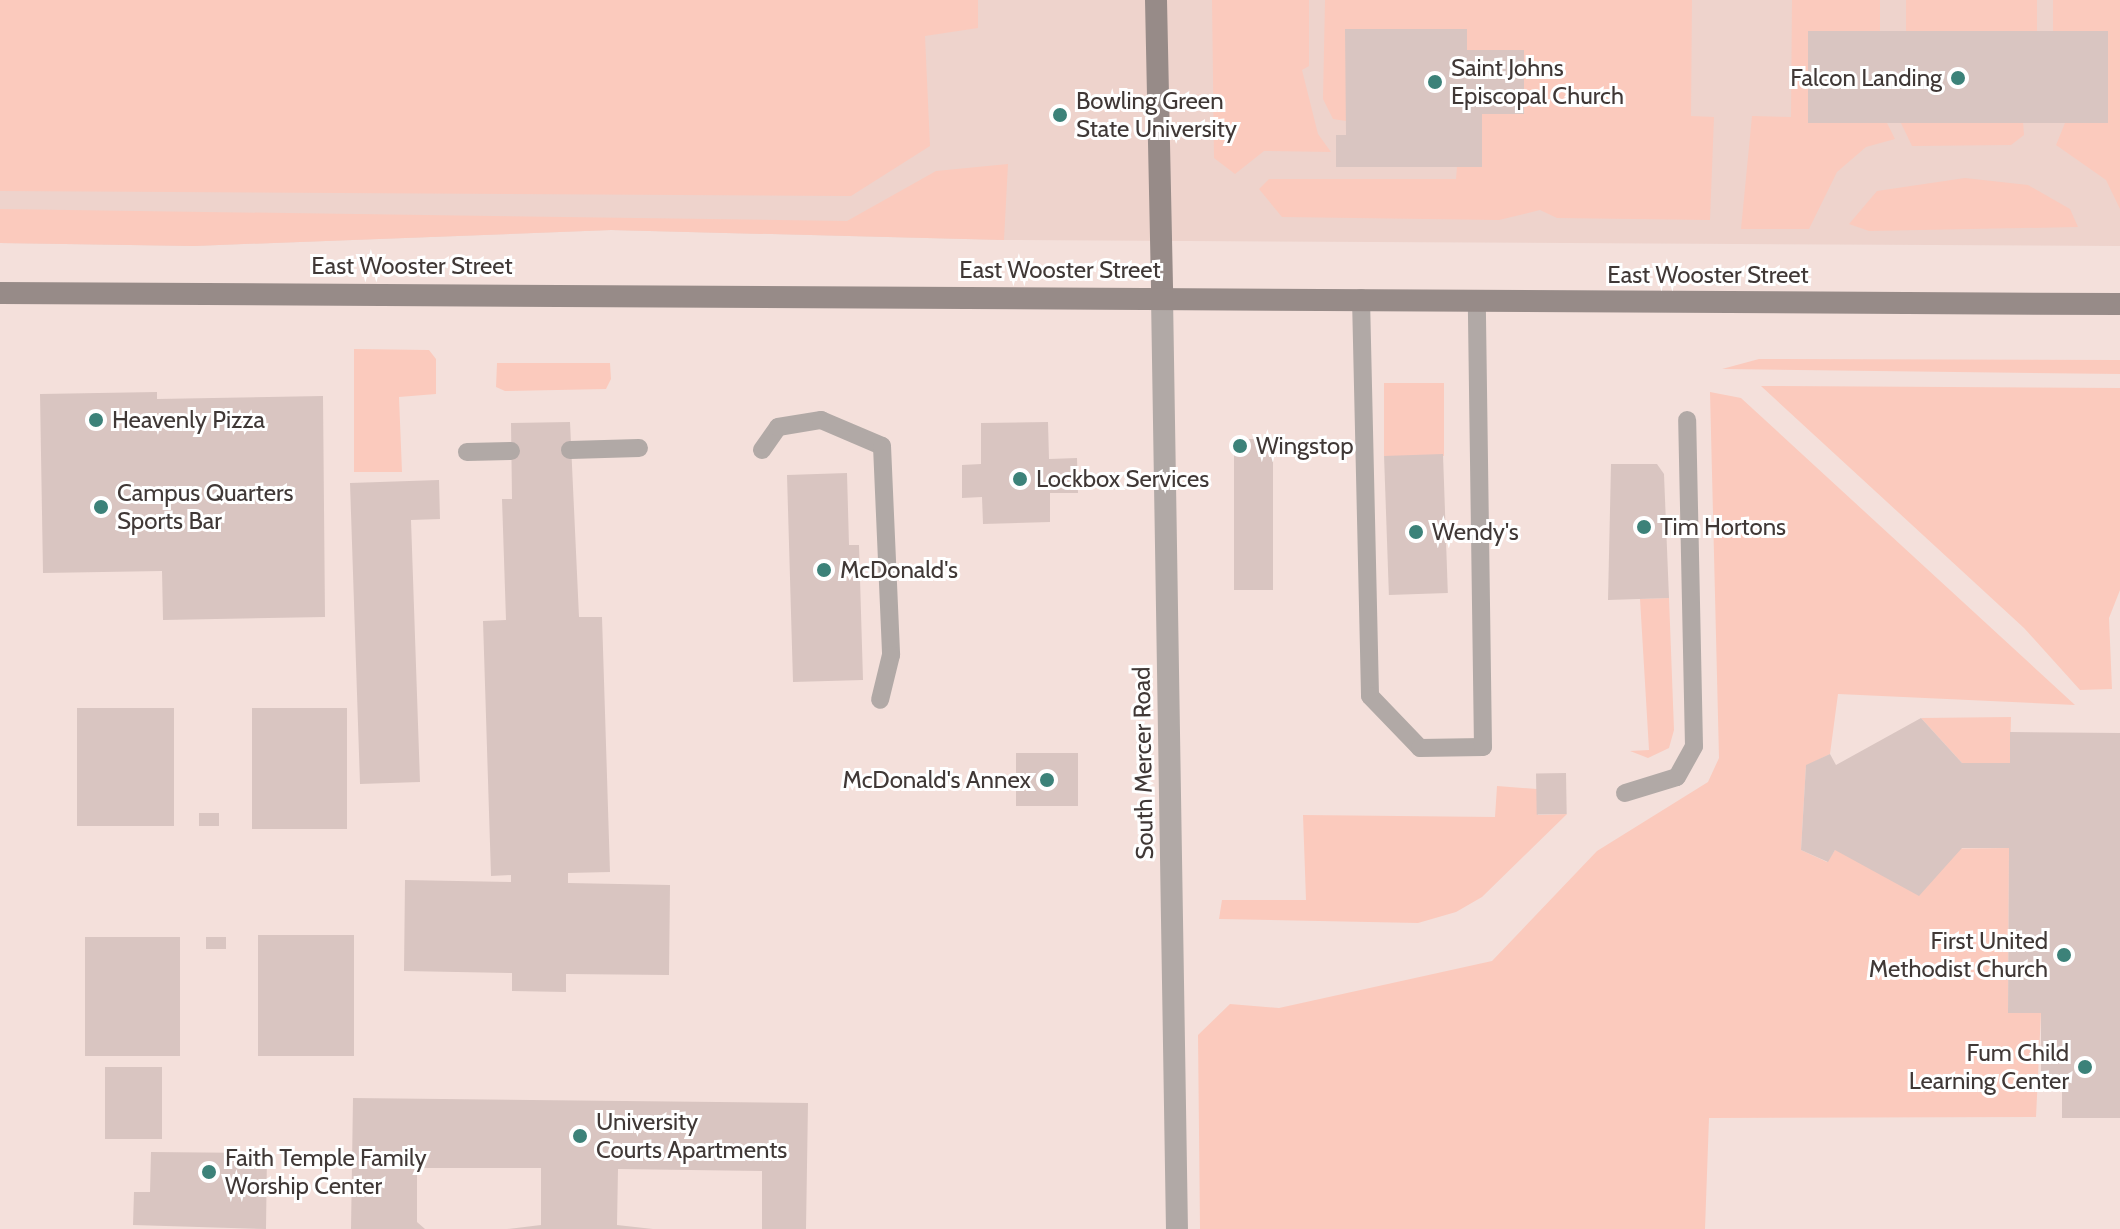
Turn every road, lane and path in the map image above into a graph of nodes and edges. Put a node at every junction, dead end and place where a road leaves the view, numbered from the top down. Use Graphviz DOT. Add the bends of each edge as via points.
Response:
graph roads {
  1 [pos="1156,0"];
  2 [pos="0,293"];
  3 [pos="1162,297"];
  4 [pos="1361,298"];
  5 [pos="1477,300"];
  6 [pos="2120,304"];
  7 [pos="1687,420"];
  8 [pos="639,448"];
  9 [pos="570,450"];
  10 [pos="762,450"];
  11 [pos="511,451"];
  12 [pos="467,452"];
  13 [pos="880,700"];
  14 [pos="1625,793"];
  15 [pos="1177,1229"];
  1 -- 3 [label="main road"];
  2 -- 3 [label="main road, East Wooster Street"];
  3 -- 4 [label="main road, East Wooster Street"];
  3 -- 15 [label="street, South Mercer Road"];
  4 -- 5 [label="main road, East Wooster Street"];
  4 -- 5 [label="lane" via="1370,696 1420,748 1483,747"];
  5 -- 6 [label="main road, East Wooster Street"];
  7 -- 14 [label="lane" via="1694,746 1677,777"];
  8 -- 9 [label="lane"];
  10 -- 13 [label="lane" via="778,427 821,420 882,446 891,655"];
  11 -- 12 [label="lane"];
}
